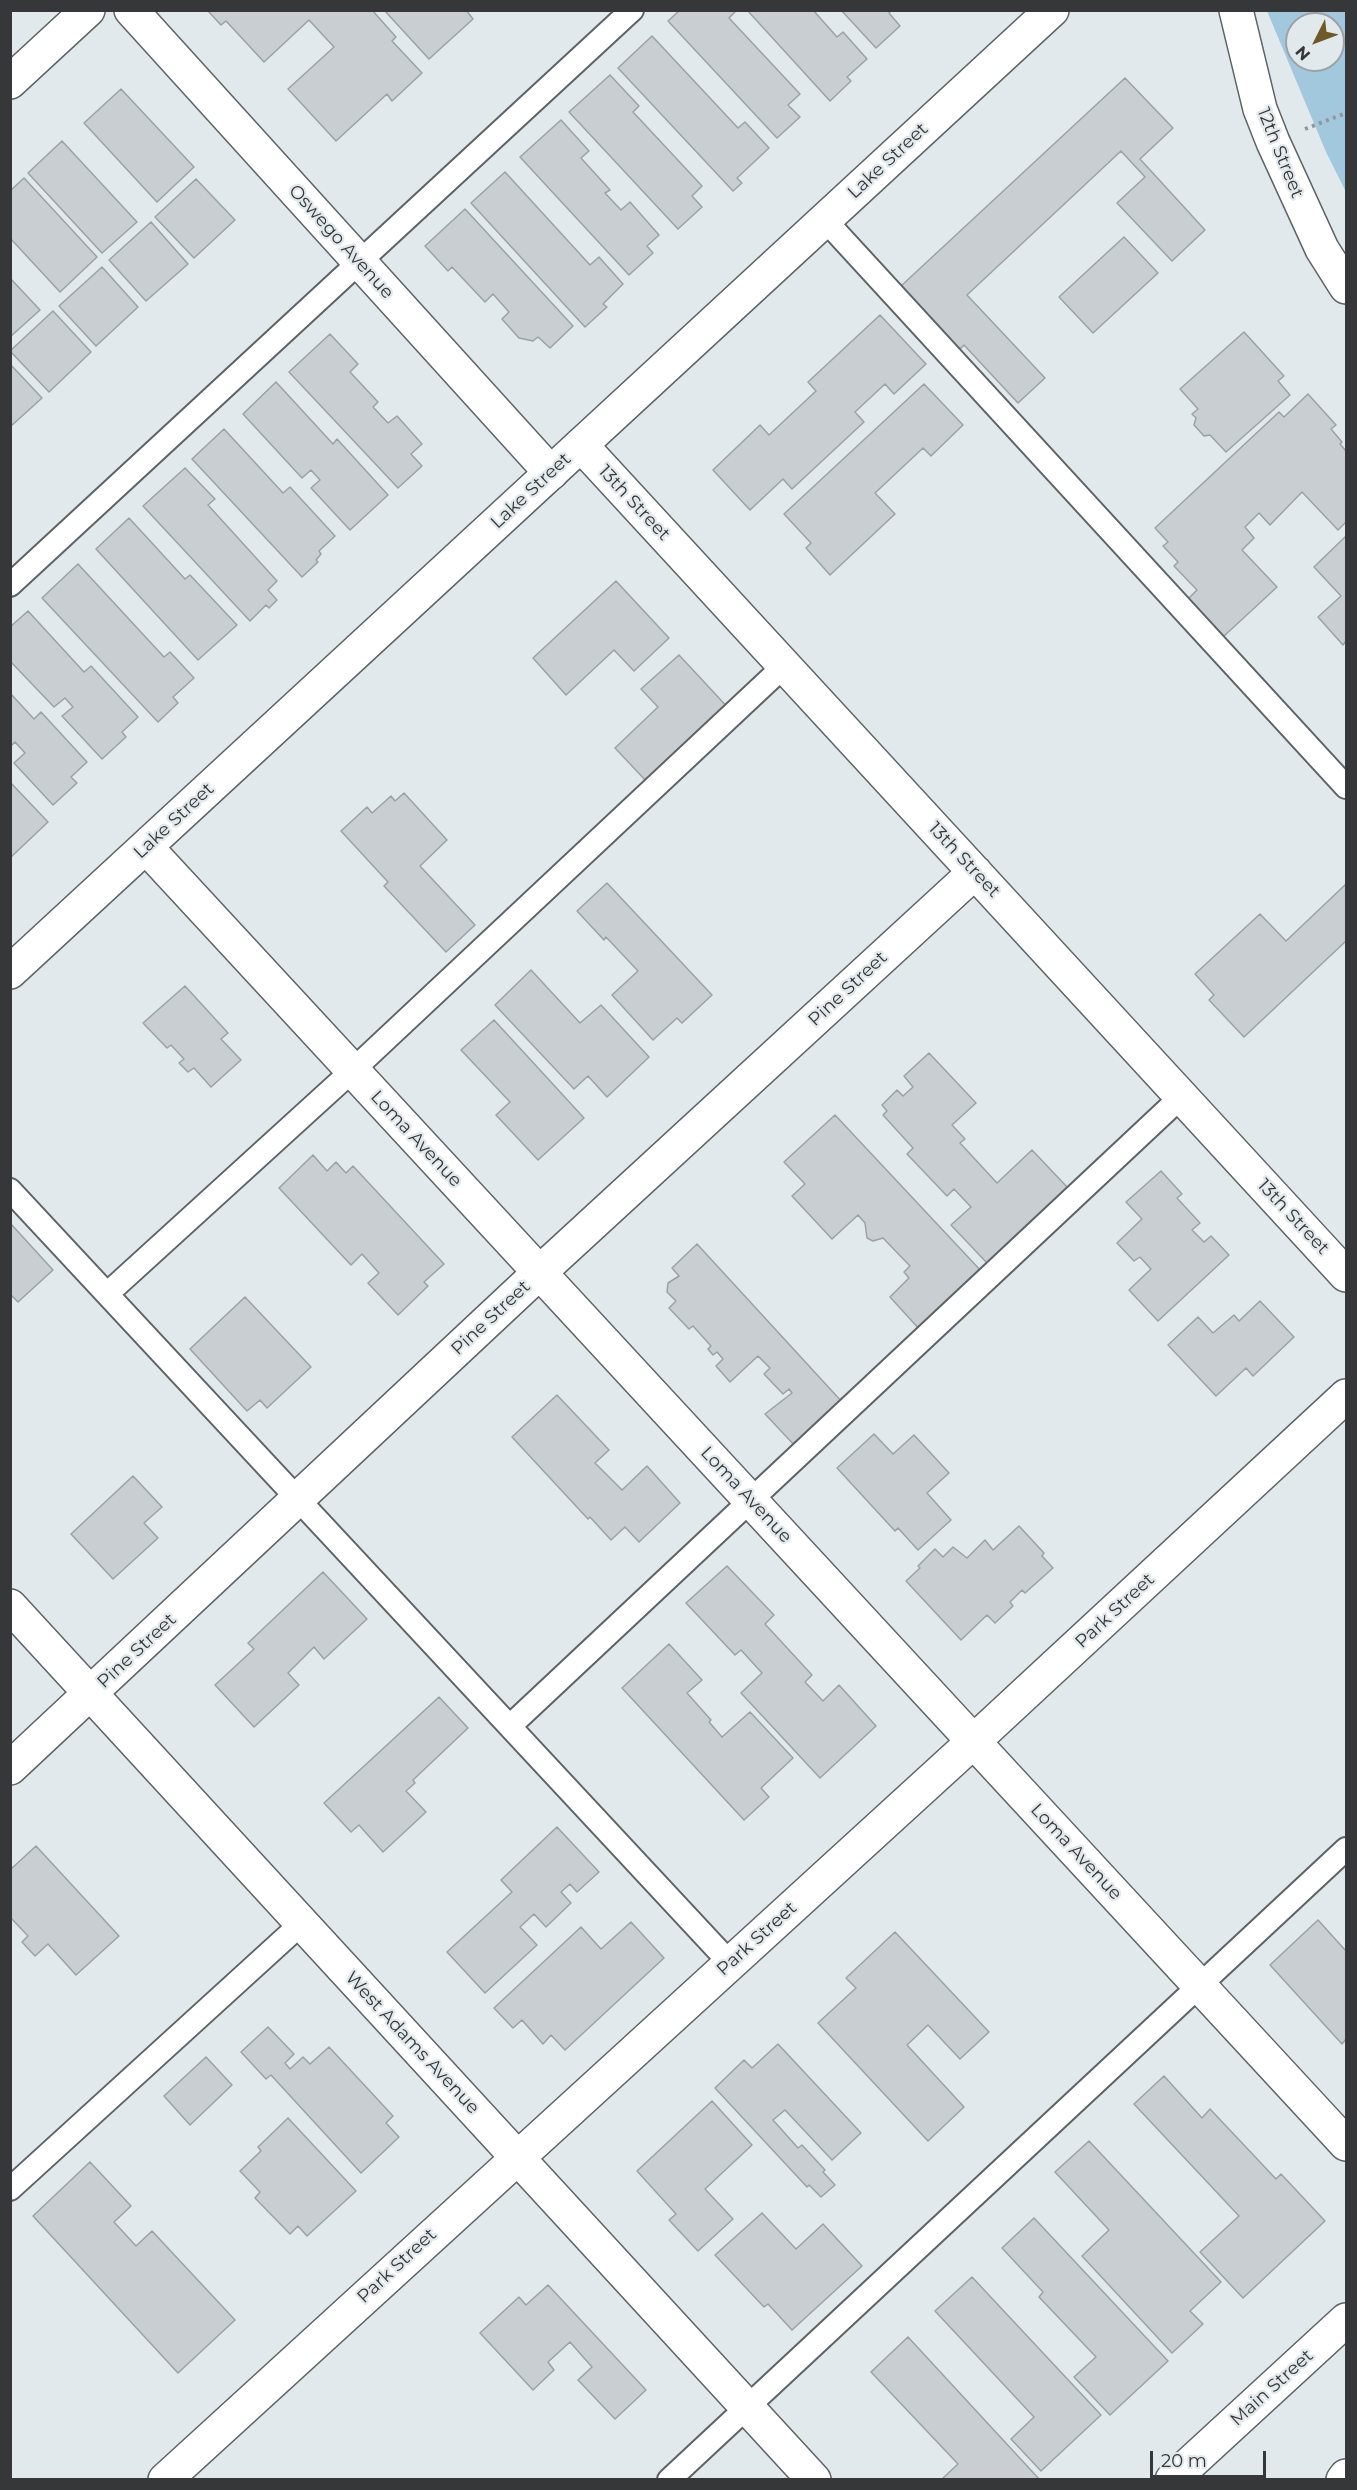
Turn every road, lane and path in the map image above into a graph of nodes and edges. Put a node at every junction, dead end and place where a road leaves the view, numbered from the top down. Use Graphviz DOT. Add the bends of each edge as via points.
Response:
graph roads {
  1 [pos="88,10"];
  2 [pos="131,10"];
  3 [pos="632,10"];
  4 [pos="1052,10"];
  5 [pos="1236,10"];
  6 [pos="10,81"];
  7 [pos="825,220"];
  8 [pos="360,262"];
  9 [pos="1347,287"];
  10 [pos="581,445"];
  11 [pos="551,473"];
  12 [pos="10,585"];
  13 [pos="784,666"];
  14 [pos="1347,787"];
  15 [pos="146,847"];
  16 [pos="975,872"];
  17 [pos="10,972"];
  18 [pos="353,1070"];
  19 [pos="1182,1096"];
  20 [pos="10,1190"];
  21 [pos="540,1272"];
  22 [pos="1347,1275"];
  23 [pos="107,1294"];
  24 [pos="1347,1396"];
  25 [pos="298,1500"];
  26 [pos="751,1501"];
  27 [pos="10,1606"];
  28 [pos="91,1693"];
  29 [pos="510,1726"];
  30 [pos="974,1742"];
  31 [pos="10,1768"];
  32 [pos="1347,1849"];
  33 [pos="302,1923"];
  34 [pos="730,1964"];
  35 [pos="1200,1986"];
  36 [pos="1347,2144"];
  37 [pos="517,2157"];
  38 [pos="10,2189"];
  39 [pos="1347,2320"];
  40 [pos="748,2408"];
  41 [pos="1347,2476"];
  42 [pos="165,2480"];
  43 [pos="669,2480"];
  44 [pos="814,2480"];
  45 [pos="1172,2480"];
  46 [pos="1343,2480"];
  1 -- 6 [label="street"];
  2 -- 8 [label="street, Oswego Avenue"];
  3 -- 8 [label="lane"];
  4 -- 7 [label="street, Lake Street"];
  5 -- 9 [label="street, 12th Street" via="1260,109 1273,142 1322,249"];
  7 -- 10 [label="street, Lake Street"];
  7 -- 14 [label="lane"];
  8 -- 11 [label="street, Oswego Avenue"];
  8 -- 12 [label="lane"];
  10 -- 11 [label="street, Lake Street"];
  10 -- 13 [label="street, 13th Street"];
  11 -- 15 [label="street, Lake Street"];
  13 -- 16 [label="street, 13th Street"];
  13 -- 18 [label="lane"];
  15 -- 17 [label="street, Lake Street"];
  15 -- 18 [label="street, Loma Avenue"];
  16 -- 19 [label="street, 13th Street"];
  16 -- 21 [label="street, Pine Street"];
  18 -- 21 [label="street, Loma Avenue"];
  18 -- 23 [label="lane"];
  19 -- 22 [label="street, 13th Street"];
  19 -- 26 [label="lane"];
  20 -- 23 [label="lane"];
  21 -- 25 [label="street, Pine Street"];
  21 -- 26 [label="street, Loma Avenue"];
  23 -- 25 [label="lane"];
  24 -- 30 [label="street, Park Street"];
  25 -- 28 [label="street, Pine Street"];
  25 -- 29 [label="lane"];
  26 -- 29 [label="lane"];
  26 -- 30 [label="street, Loma Avenue"];
  27 -- 28 [label="street, West Adams Avenue"];
  28 -- 31 [label="street, Pine Street"];
  28 -- 33 [label="street, West Adams Avenue"];
  29 -- 34 [label="lane"];
  30 -- 34 [label="street, Park Street"];
  30 -- 35 [label="street, Loma Avenue"];
  32 -- 35 [label="lane"];
  33 -- 37 [label="street, West Adams Avenue"];
  33 -- 38 [label="lane"];
  34 -- 37 [label="street, Park Street"];
  35 -- 36 [label="street, Loma Avenue"];
  35 -- 40 [label="lane"];
  37 -- 40 [label="street, West Adams Avenue"];
  37 -- 42 [label="street, Park Street"];
  39 -- 45 [label="street, Main Street"];
  40 -- 43 [label="lane"];
  40 -- 44 [label="street, West Adams Avenue"];
  41 -- 46 [label="street"];
}
